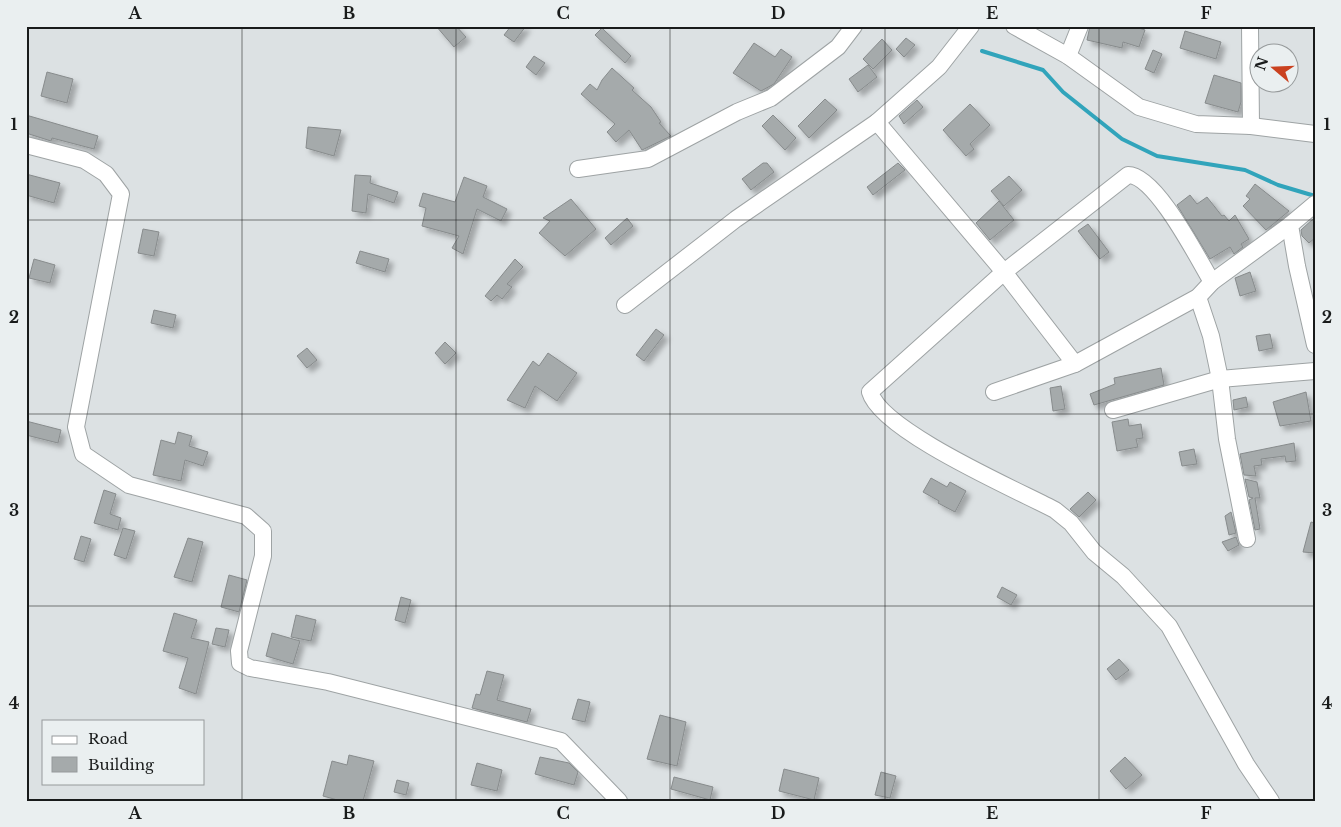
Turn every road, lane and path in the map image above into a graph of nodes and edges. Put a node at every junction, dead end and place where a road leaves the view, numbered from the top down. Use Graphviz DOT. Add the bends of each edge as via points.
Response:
graph roads {
  1 [pos="854,26"];
  2 [pos="971,26"];
  3 [pos="1014,26"];
  4 [pos="1080,26"];
  5 [pos="1250,26"];
  6 [pos="1068,56"];
  7 [pos="877,122"];
  8 [pos="1251,126"];
  9 [pos="1315,134"];
  10 [pos="26,145"];
  11 [pos="578,169"];
  12 [pos="1314,205"];
  13 [pos="1290,225"];
  14 [pos="1004,272"];
  15 [pos="1212,282"];
  16 [pos="1198,297"];
  17 [pos="625,305"];
  18 [pos="1315,345"];
  19 [pos="1075,364"];
  20 [pos="1315,371"];
  21 [pos="1220,379"];
  22 [pos="994,392"];
  23 [pos="1113,410"];
  24 [pos="1247,538"];
  25 [pos="619,801"];
  26 [pos="1271,801"];
  1 -- 11 [label="street" via="838,47 771,98 737,112 648,159"];
  2 -- 7 [label="street" via="939,66"];
  3 -- 6 [label="street"];
  4 -- 6 [label="street"];
  5 -- 8 [label="street"];
  6 -- 8 [label="street" via="1139,107 1196,124"];
  7 -- 14 [label="street"];
  7 -- 17 [label="street" via="736,219"];
  8 -- 9 [label="street"];
  10 -- 25 [label="street" via="84,160 106,174 121,194 76,427 83,454 129,485 246,516 263,531 263,556 239,651 240,663 250,668 328,682 562,741"];
  12 -- 13 [label="street"];
  13 -- 15 [label="street"];
  13 -- 18 [label="street"];
  14 -- 15 [label="street" via="1132,175 1150,186"];
  14 -- 19 [label="street"];
  14 -- 26 [label="street" via="872,389 872,400 915,437 1055,510 1071,523 1094,552 1123,576 1169,626 1246,764"];
  15 -- 16 [label="street"];
  16 -- 19 [label="street"];
  16 -- 21 [label="street"];
  19 -- 22 [label="street"];
  20 -- 21 [label="street"];
  21 -- 23 [label="street"];
  21 -- 24 [label="street" via="1227,439"];
}
